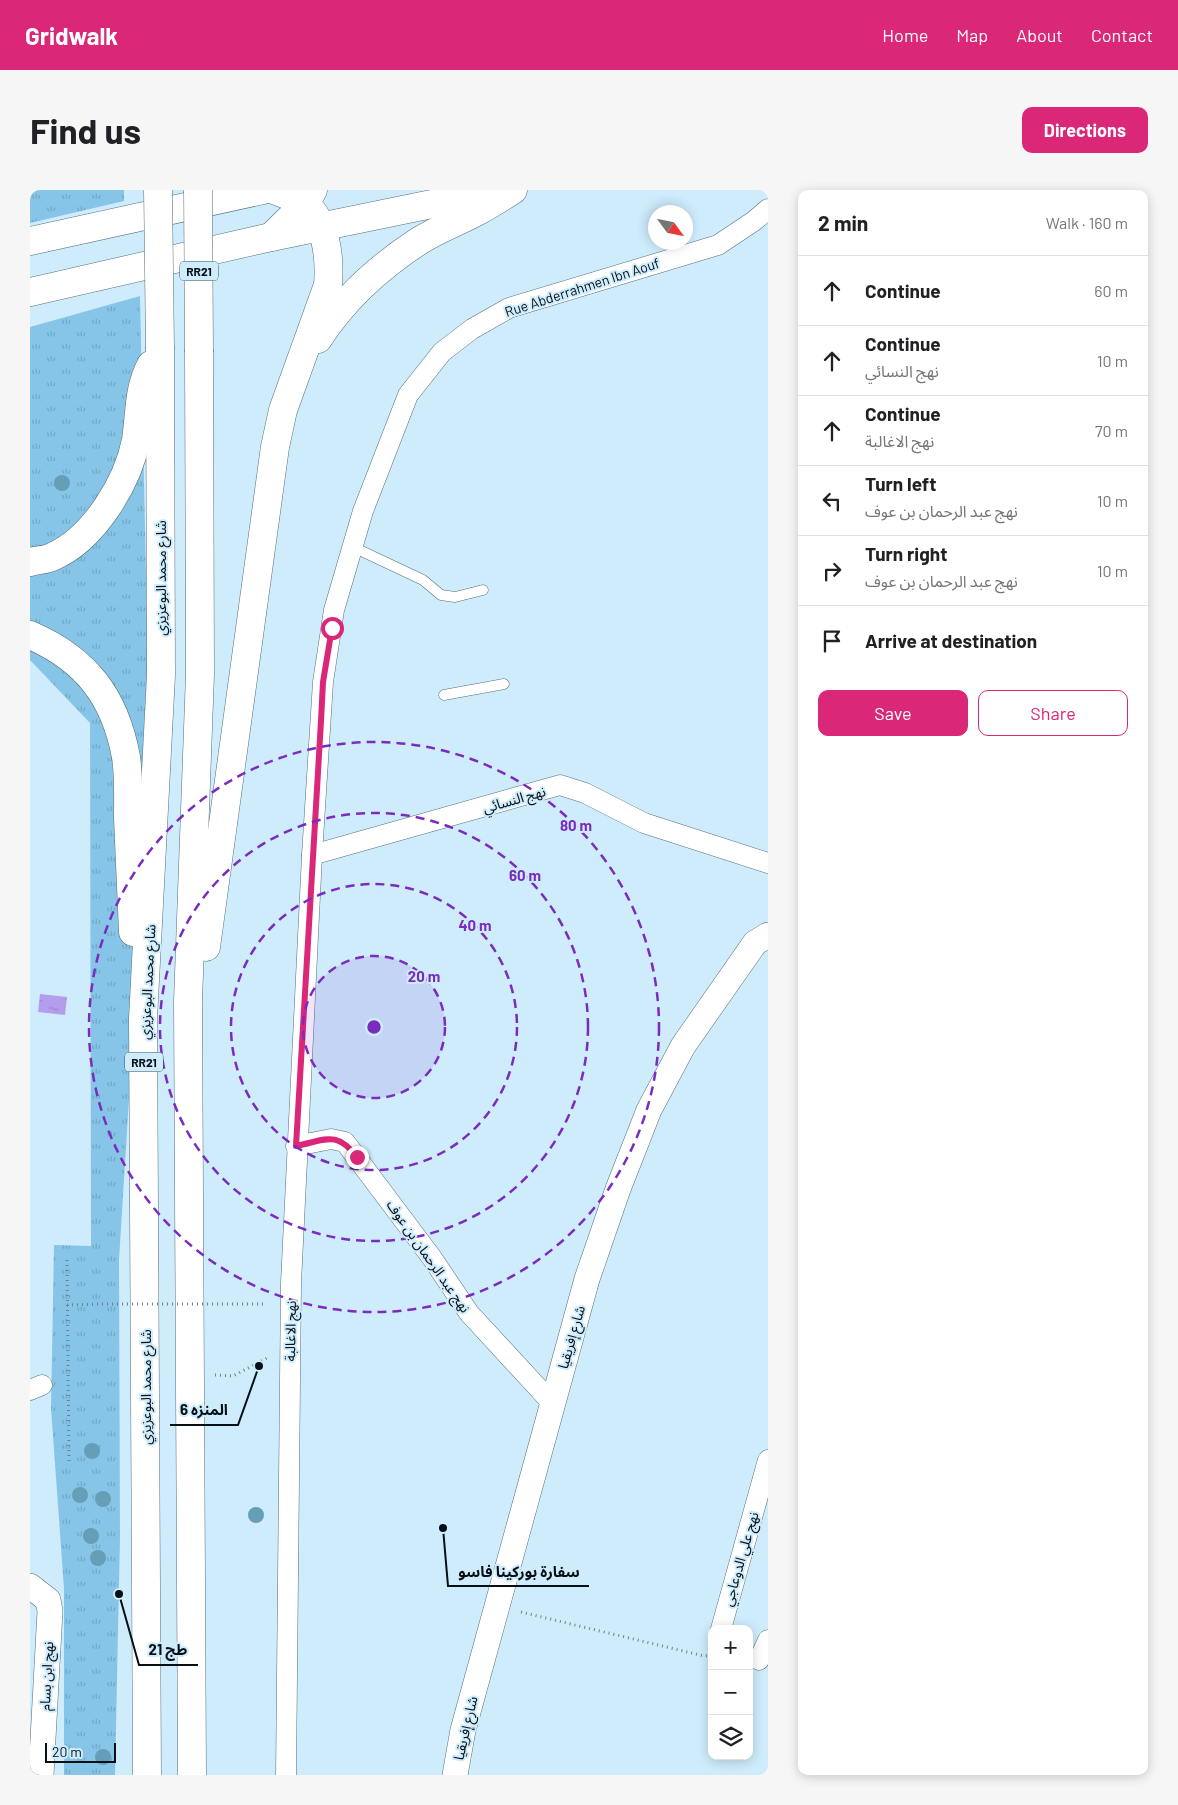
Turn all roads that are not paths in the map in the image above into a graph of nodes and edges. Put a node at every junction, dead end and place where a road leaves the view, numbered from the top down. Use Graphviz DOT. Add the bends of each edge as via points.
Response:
graph roads {
  1 [pos="158,190"];
  2 [pos="198,190"];
  3 [pos="263,190"];
  4 [pos="274,190"];
  5 [pos="500,190"];
  6 [pos="513,190"];
  7 [pos="309,197"];
  8 [pos="768,209"];
  9 [pos="321,228"];
  10 [pos="270,237"];
  11 [pos="30,241"];
  12 [pos="30,292"];
  13 [pos="159,350"];
  14 [pos="296,372"];
  15 [pos="353,547"];
  16 [pos="30,562"];
  17 [pos="483,590"];
  18 [pos="30,635"];
  19 [pos="504,684"];
  20 [pos="444,695"];
  21 [pos="312,856"];
  22 [pos="768,863"];
  23 [pos="764,934"];
  24 [pos="188,1016"];
  25 [pos="144,1019"];
  26 [pos="296,1146"];
  27 [pos="552,1403"];
  28 [pos="768,1460"];
  29 [pos="30,1586"];
  30 [pos="722,1625"];
  31 [pos="768,1640"];
  32 [pos="759,1660"];
  33 [pos="41,1775"];
  34 [pos="147,1775"];
  35 [pos="192,1775"];
  36 [pos="286,1775"];
  37 [pos="455,1775"];
  1 -- 13 [label="highway, شارع محمد البوعزيزي / RR21, bridge"];
  2 -- 24 [label="highway, RR21, bridge" via="200,674"];
  3 -- 11 [label="highway"];
  4 -- 7 [label="highway"];
  5 -- 9 [label="highway"];
  6 -- 14 [label="highway" via="419,241 386,265 359,288 328,322"];
  7 -- 9 [label="highway"];
  7 -- 10 [label="highway"];
  8 -- 15 [label="street, Rue Abderrahmen Ibn Aouf" via="718,245 509,308 472,329 442,352 408,395 363,511"];
  9 -- 10 [label="highway"];
  9 -- 14 [label="highway" via="329,267 328,285"];
  10 -- 12 [label="highway"];
  13 -- 16 [label="highway" via="145,376 135,447 110,505 86,533 53,557"];
  13 -- 25 [label="highway, شارع محمد البوعزيزي / RR21" via="161,675"];
  14 -- 24 [label="highway" via="275,447 204,962"];
  15 -- 17 [label="lane" via="423,580 441,595 454,597"];
  15 -- 21 [label="street, Rue Abderrahmen Ibn Aouf" via="334,610 323,682"];
  18 -- 25 [label="highway" via="56,646 88,674 107,698 118,722 126,759 133,946"];
  19 -- 20 [label="lane"];
  21 -- 22 [label="street, نهج النسائي" via="560,785 585,793 644,823"];
  21 -- 26 [label="street, نهج الاغالبة"];
  23 -- 27 [label="street, شارع إفريقيا" via="683,1046 649,1110 587,1279"];
  24 -- 35 [label="highway, RR21"];
  25 -- 34 [label="highway, شارع محمد البوعزيزي / RR21"];
  26 -- 27 [label="street, نهج عبد الرحمان بن عوف" via="332,1139 345,1142 469,1313"];
  26 -- 36 [label="street, نهج الاغالبة" via="290,1282"];
  27 -- 37 [label="street, شارع إفريقيا" via="463,1730"];
  28 -- 30 [label="street, نهج علي الدوعاجي"];
  29 -- 33 [label="street, نهج ابن بسام" via="48,1600 50,1611"];
  31 -- 32 [label="street"];
}
